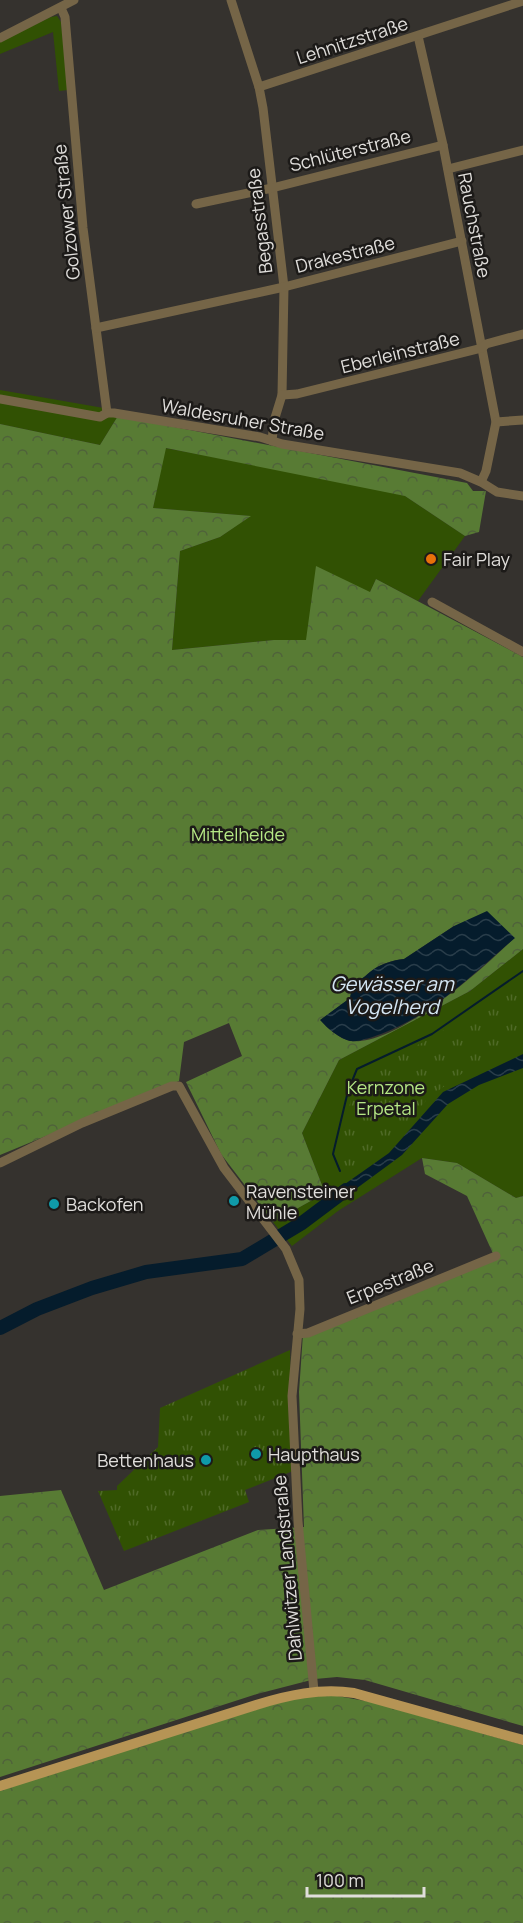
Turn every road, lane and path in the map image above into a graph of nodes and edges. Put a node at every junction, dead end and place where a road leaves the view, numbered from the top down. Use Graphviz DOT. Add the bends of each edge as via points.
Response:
graph roads {
  1 [pos="74,0"];
  2 [pos="231,0"];
  3 [pos="523,1"];
  4 [pos="61,8"];
  5 [pos="418,36"];
  6 [pos="0,38"];
  7 [pos="259,87"];
  8 [pos="443,145"];
  9 [pos="523,150"];
  10 [pos="448,169"];
  11 [pos="272,188"];
  12 [pos="196,204"];
  13 [pos="462,241"];
  14 [pos="284,287"];
  15 [pos="96,328"];
  16 [pos="523,333"];
  17 [pos="482,348"];
  18 [pos="282,395"];
  19 [pos="0,399"];
  20 [pos="107,413"];
  21 [pos="523,420"];
  22 [pos="496,422"];
  23 [pos="272,441"];
  24 [pos="481,482"];
  25 [pos="523,496"];
  26 [pos="432,602"];
  27 [pos="523,652"];
  28 [pos="0,1163"];
  29 [pos="496,1256"];
  30 [pos="297,1334"];
  31 [pos="314,1692"];
  32 [pos="523,1740"];
  33 [pos="0,1786"];
  1 -- 4 [label="street"];
  2 -- 7 [label="street, Begasstraße"];
  3 -- 5 [label="street, Lehnitzstraße"];
  4 -- 6 [label="street"];
  4 -- 15 [label="street, Golzower Straße"];
  5 -- 7 [label="street, Lehnitzstraße"];
  5 -- 8 [label="street, Rauchstraße"];
  7 -- 11 [label="street, Begasstraße"];
  8 -- 10 [label="street, Rauchstraße"];
  8 -- 11 [label="street, Schlüterstraße"];
  9 -- 10 [label="street"];
  10 -- 13 [label="street, Rauchstraße"];
  11 -- 12 [label="street, Schlüterstraße"];
  11 -- 14 [label="street, Begasstraße"];
  13 -- 14 [label="street, Drakestraße"];
  13 -- 17 [label="street, Rauchstraße"];
  14 -- 15 [label="street, Drakestraße"];
  14 -- 18 [label="street, Begasstraße"];
  15 -- 20 [label="street, Golzower Straße"];
  16 -- 17 [label="street, Eberleinstraße"];
  17 -- 18 [label="street, Eberleinstraße"];
  17 -- 22 [label="street, Rauchstraße"];
  18 -- 23 [label="street, Begasstraße"];
  19 -- 20 [label="street, Waldesruher Straße" via="100,417"];
  20 -- 23 [label="street, Waldesruher Straße"];
  21 -- 22 [label="street"];
  22 -- 24 [label="street, Rauchstraße"];
  23 -- 24 [label="street, Waldesruher Straße" via="460,473"];
  24 -- 25 [label="street, Waldesruher Straße" via="497,492"];
  26 -- 27 [label="street"];
  28 -- 30 [label="street, Dahlwitzer Landstraße" via="82,1124 178,1086 224,1168 272,1229 294,1265 300,1289"];
  29 -- 30 [label="street, Erpestraße" via="308,1333"];
  30 -- 31 [label="street, Dahlwitzer Landstraße" via="292,1396 298,1521"];
  31 -- 32 [label="main road" via="354,1693"];
  31 -- 33 [label="main road" via="264,1702"];
}
